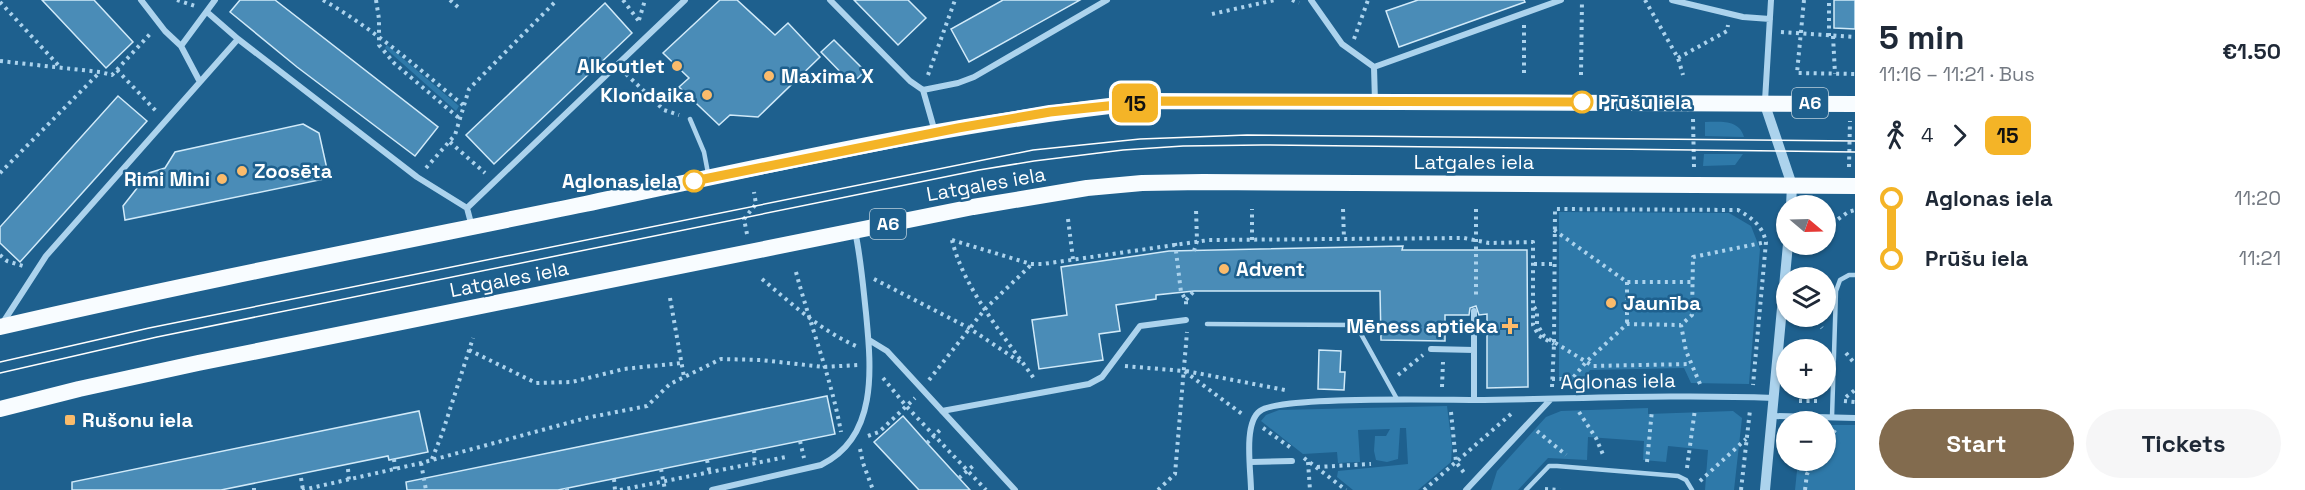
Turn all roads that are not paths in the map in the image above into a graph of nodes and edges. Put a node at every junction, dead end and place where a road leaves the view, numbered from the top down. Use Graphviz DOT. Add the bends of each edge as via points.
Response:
graph roads {
  1 [pos="141,0"];
  2 [pos="215,0"];
  3 [pos="685,0"];
  4 [pos="830,0"];
  5 [pos="1107,0"];
  6 [pos="1311,0"];
  7 [pos="1561,0"];
  8 [pos="1672,0"];
  9 [pos="1771,0"];
  10 [pos="207,12"];
  11 [pos="1770,19"];
  12 [pos="238,39"];
  13 [pos="181,46"];
  14 [pos="1374,67"];
  15 [pos="200,82"];
  16 [pos="923,90"];
  17 [pos="1375,102"];
  18 [pos="1764,102"];
  19 [pos="1855,104"];
  20 [pos="690,119"];
  21 [pos="935,132"];
  22 [pos="708,178"];
  23 [pos="1792,185"];
  24 [pos="1855,186"];
  25 [pos="1792,195"];
  26 [pos="467,208"];
  27 [pos="472,227"];
  28 [pos="855,231"];
  29 [pos="1787,255"];
  30 [pos="1855,275"];
  31 [pos="1474,311"];
  32 [pos="1186,320"];
  33 [pos="1207,324"];
  34 [pos="0,327"];
  35 [pos="869,340"];
  36 [pos="1431,349"];
  37 [pos="1474,350"];
  38 [pos="1551,398"];
  39 [pos="1774,398"];
  40 [pos="1398,400"];
  41 [pos="1474,400"];
  42 [pos="0,410"];
  43 [pos="942,411"];
  44 [pos="1832,411"];
  45 [pos="1773,416"];
  46 [pos="1776,416"];
  47 [pos="1836,417"];
  48 [pos="1855,418"];
  49 [pos="1292,460"];
  50 [pos="1251,462"];
  51 [pos="712,490"];
  52 [pos="1015,490"];
  53 [pos="1251,490"];
  54 [pos="1466,490"];
  55 [pos="1526,490"];
  56 [pos="1691,490"];
  57 [pos="1765,490"];
  1 -- 13 [label="street"];
  2 -- 10 [label="street"];
  3 -- 26 [label="street"];
  4 -- 16 [label="street"];
  5 -- 16 [label="street" via="974,77"];
  6 -- 14 [label="street" via="1342,44"];
  7 -- 14 [label="street"];
  8 -- 11 [label="street"];
  9 -- 11 [label="street"];
  10 -- 12 [label="street"];
  10 -- 13 [label="street"];
  11 -- 18 [label="street"];
  12 -- 15 [label="street"];
  12 -- 26 [label="street" via="417,177"];
  13 -- 15 [label="street"];
  14 -- 17 [label="street"];
  15 -- 34 [label="street" via="46,256"];
  16 -- 21 [label="street"];
  17 -- 18 [label="highway, A6"];
  17 -- 21 [label="highway, A6" via="1155,101 1050,112"];
  18 -- 19 [label="highway, A6"];
  18 -- 23 [label="street"];
  20 -- 22 [label="lane" via="704,152"];
  21 -- 22 [label="highway, A6"];
  22 -- 27 [label="highway, A6"];
  23 -- 24 [label="highway, Latgales iela / A6"];
  23 -- 25 [label="street"];
  23 -- 28 [label="highway, Latgales iela / A6" via="1142,183 985,205"];
  26 -- 27 [label="street"];
  27 -- 34 [label="highway, A6" via="149,292"];
  28 -- 35 [label="street"];
  28 -- 42 [label="highway, Latgales iela / A6" via="198,363"];
  29 -- 39 [label="street"];
  30 -- 44 [label="lane" via="1840,280 1836,291"];
  31 -- 37 [label="street"];
  32 -- 43 [label="street" via="1140,326 1102,376 1089,384"];
  33 -- 40 [label="lane" via="1356,325"];
  35 -- 43 [label="street" via="887,351"];
  35 -- 51 [label="street" via="872,365 868,398 852,438 835,458 821,465"];
  36 -- 37 [label="street"];
  37 -- 41 [label="street"];
  38 -- 39 [label="street, Aglonas iela"];
  38 -- 41 [label="street"];
  38 -- 54 [label="street, Aglonas iela"];
  39 -- 45 [label="street"];
  40 -- 41 [label="street"];
  40 -- 50 [label="street" via="1270,406 1252,421"];
  43 -- 52 [label="street"];
  45 -- 46 [label="street"];
  45 -- 57 [label="street"];
  47 -- 48 [label="street"];
  49 -- 50 [label="street"];
  50 -- 53 [label="street"];
  55 -- 56 [label="lane" via="1549,466 1678,476 1686,480"];
}
